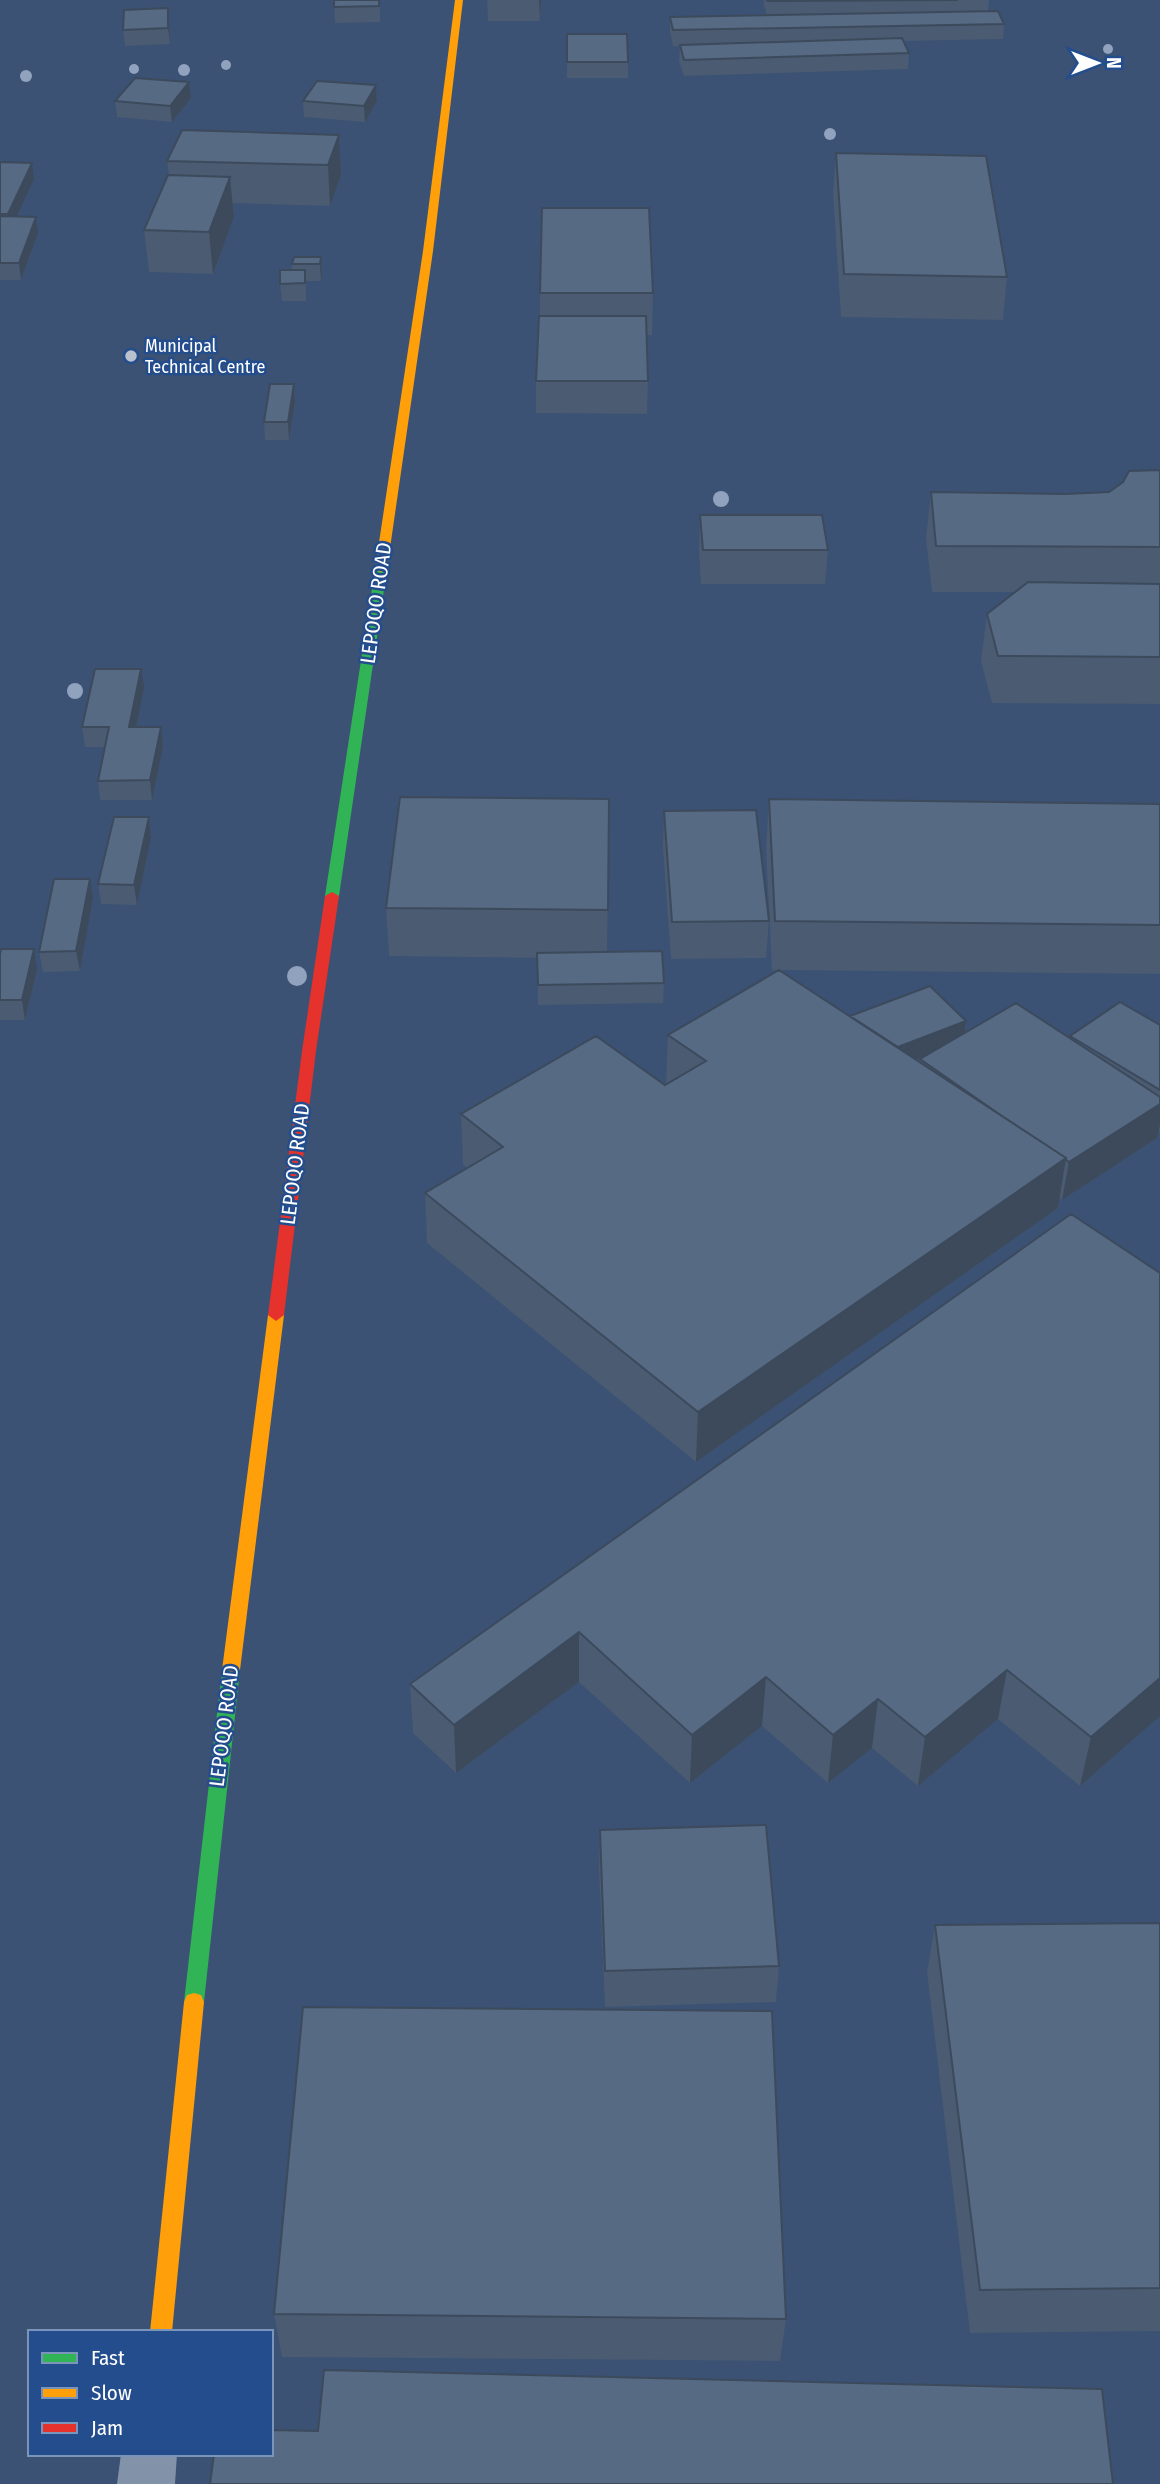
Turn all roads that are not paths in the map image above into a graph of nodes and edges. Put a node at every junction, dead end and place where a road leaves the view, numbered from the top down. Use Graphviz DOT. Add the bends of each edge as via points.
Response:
graph roads {
  1 [pos="459,0"];
  2 [pos="161,2330"];
  3 [pos="149,2456"];
  4 [pos="146,2484"];
  1 -- 2 [label="street, LEPOQO ROAD" via="420,304 309,1051 216,1788"];
  3 -- 4 [label="street"];
}
